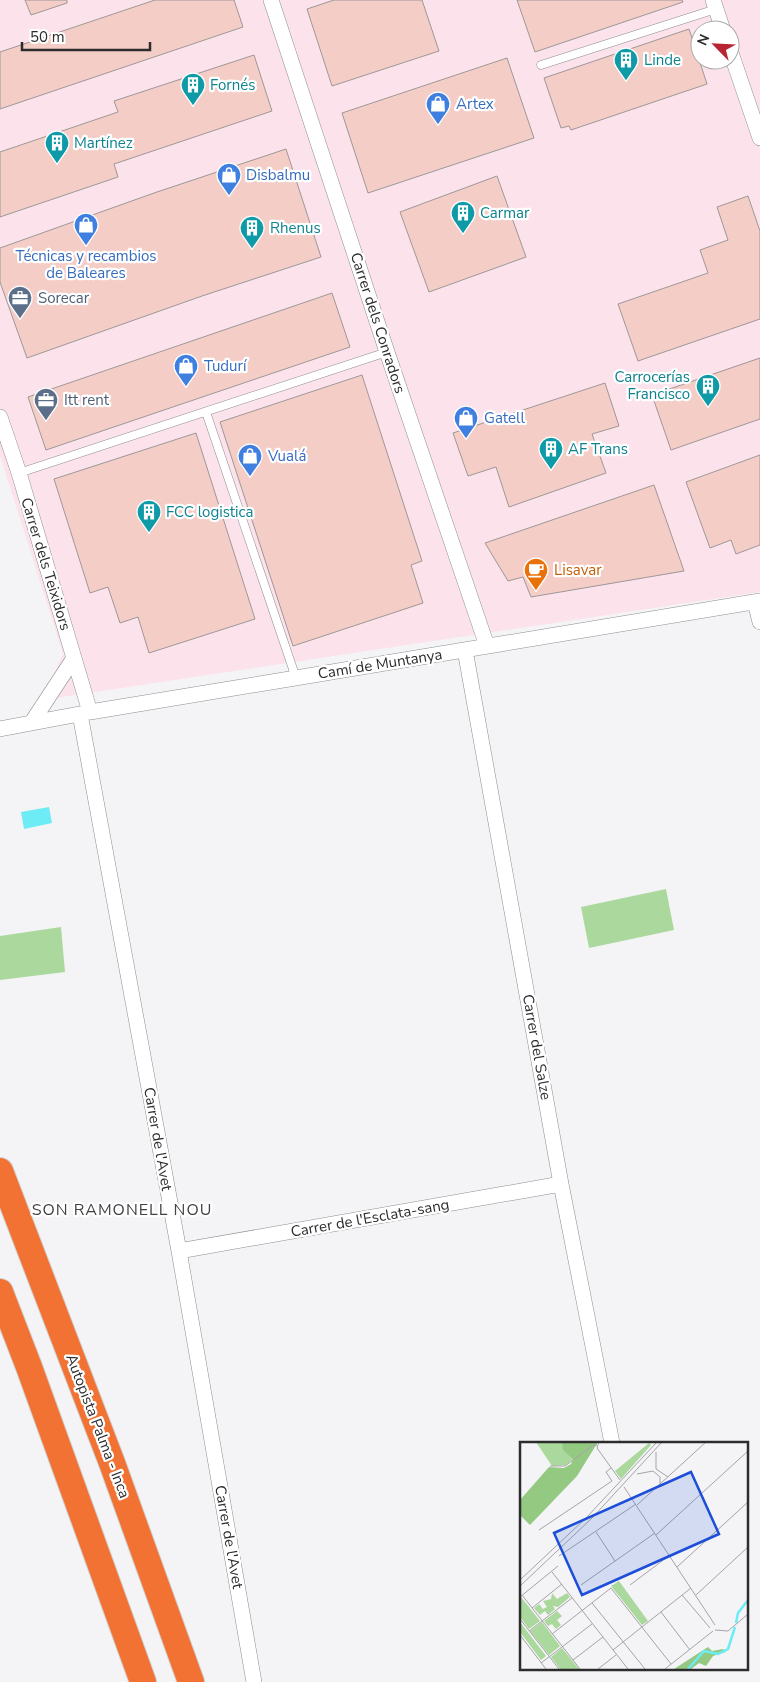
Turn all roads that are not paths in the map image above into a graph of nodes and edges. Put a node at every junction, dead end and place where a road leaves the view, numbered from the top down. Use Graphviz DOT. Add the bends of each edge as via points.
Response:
graph roads {
  1 [pos="271,0"];
  2 [pos="715,4"];
  3 [pos="720,20"];
  4 [pos="541,64"];
  5 [pos="737,70"];
  6 [pos="760,138"];
  7 [pos="387,352"];
  8 [pos="206,412"];
  9 [pos="0,417"];
  10 [pos="19,472"];
  11 [pos="758,601"];
  12 [pos="760,622"];
  13 [pos="487,646"];
  14 [pos="466,650"];
  15 [pos="74,658"];
  16 [pos="296,678"];
  17 [pos="85,713"];
  18 [pos="32,722"];
  19 [pos="0,729"];
  20 [pos="0,1171"];
  21 [pos="561,1184"];
  22 [pos="179,1251"];
  23 [pos="0,1292"];
  24 [pos="612,1442"];
  25 [pos="144,1682"];
  26 [pos="191,1682"];
  27 [pos="254,1682"];
  1 -- 7 [label="street, Carrer dels Conradors"];
  2 -- 3 [label="street"];
  2 -- 4 [label="lane"];
  5 -- 6 [label="street"];
  7 -- 8 [label="lane"];
  7 -- 13 [label="street, Carrer dels Conradors"];
  8 -- 10 [label="lane"];
  8 -- 16 [label="lane"];
  9 -- 10 [label="street, Carrer dels Teixidors"];
  10 -- 15 [label="street, Carrer dels Teixidors"];
  11 -- 12 [label="street"];
  11 -- 13 [label="street, Camí de Muntanya"];
  13 -- 14 [label="street, Camí de Muntanya"];
  14 -- 16 [label="street, Camí de Muntanya"];
  14 -- 21 [label="street, Carrer del Salze"];
  15 -- 17 [label="street, Carrer dels Teixidors"];
  15 -- 18 [label="street"];
  16 -- 17 [label="street, Camí de Muntanya"];
  17 -- 18 [label="street, Camí de Muntanya"];
  17 -- 22 [label="street, Carrer de l'Avet"];
  18 -- 19 [label="street, Camí de Muntanya"];
  20 -- 26 [label="highway, Autopista Palma - Inca" via="112,1463"];
  21 -- 22 [label="street, Carrer de l'Esclata-sang"];
  21 -- 24 [label="street, Carrer del Salze"];
  22 -- 27 [label="street, Carrer de l'Avet"];
  23 -- 25 [label="highway"];
}
